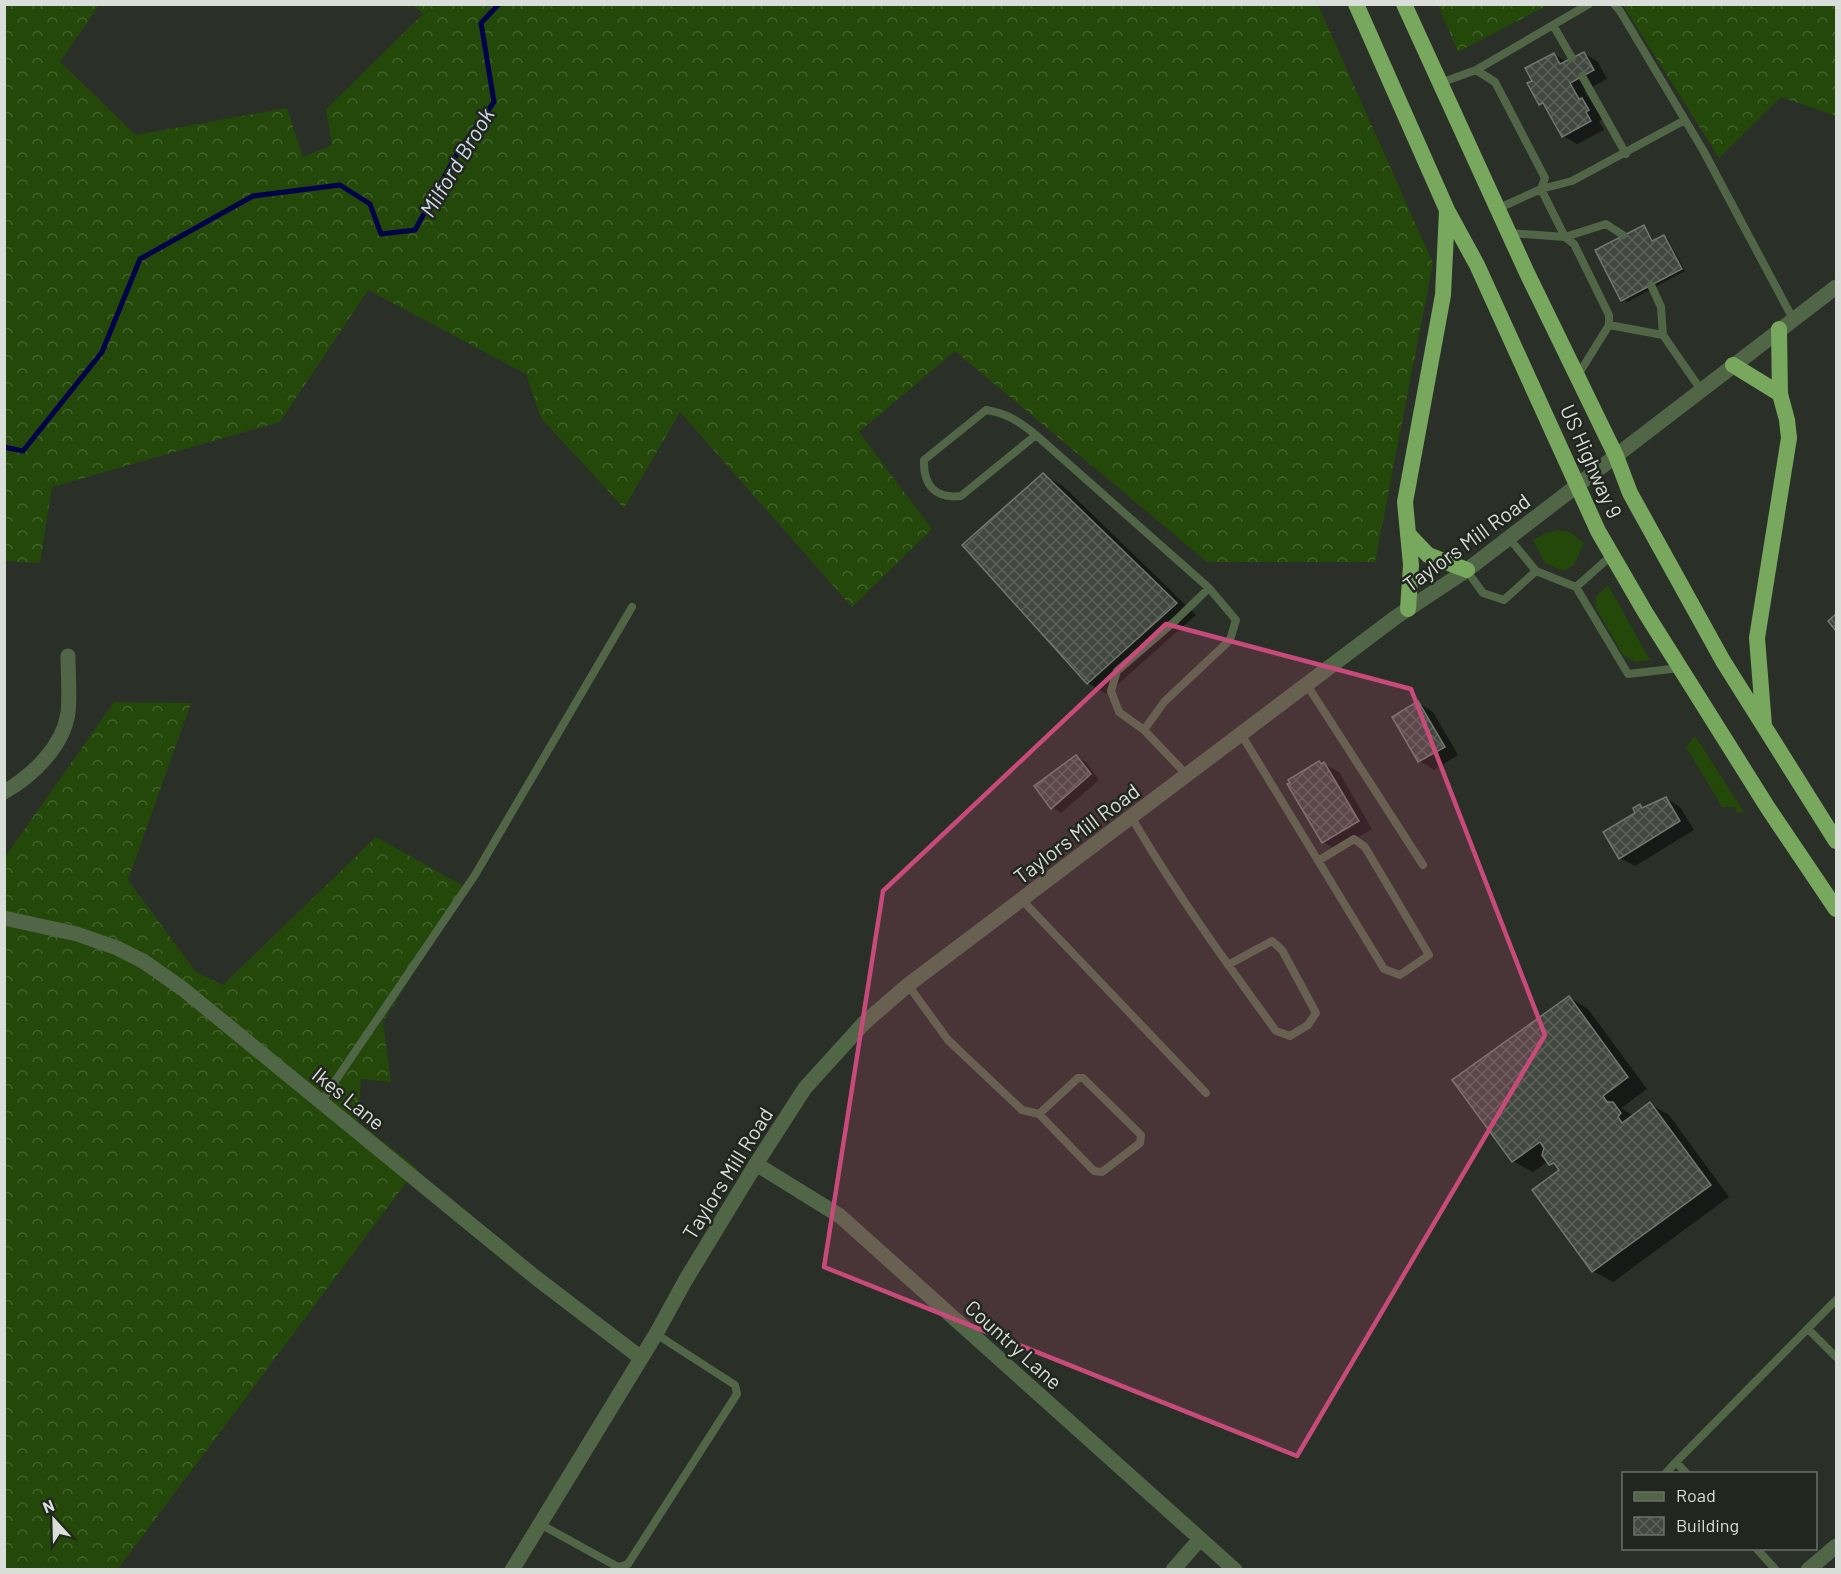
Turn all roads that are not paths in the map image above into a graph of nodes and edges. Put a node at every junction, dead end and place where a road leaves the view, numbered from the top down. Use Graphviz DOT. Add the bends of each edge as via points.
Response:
graph roads {
  1 [pos="1356,4"];
  2 [pos="1404,4"];
  3 [pos="1589,4"];
  4 [pos="1614,4"];
  5 [pos="1554,25"];
  6 [pos="1572,58"];
  7 [pos="1476,70"];
  8 [pos="1582,76"];
  9 [pos="1439,83"];
  10 [pos="1685,120"];
  11 [pos="1626,154"];
  12 [pos="1541,189"];
  13 [pos="1497,209"];
  14 [pos="1447,210"];
  15 [pos="1509,233"];
  16 [pos="1623,235"];
  17 [pos="1565,237"];
  18 [pos="1651,285"];
  19 [pos="1836,287"];
  20 [pos="1793,318"];
  21 [pos="1609,325"];
  22 [pos="1779,329"];
  23 [pos="1663,335"];
  24 [pos="1733,365"];
  25 [pos="1577,377"];
  26 [pos="1701,390"];
  27 [pos="1780,394"];
  28 [pos="1036,435"];
  29 [pos="1616,456"];
  30 [pos="1577,486"];
  31 [pos="1408,534"];
  32 [pos="1509,538"];
  33 [pos="1612,555"];
  34 [pos="1467,570"];
  35 [pos="1536,571"];
  36 [pos="1576,587"];
  37 [pos="1209,588"];
  38 [pos="632,607"];
  39 [pos="1408,609"];
  40 [pos="68,656"];
  41 [pos="1680,668"];
  42 [pos="1307,685"];
  43 [pos="1144,730"];
  44 [pos="1765,730"];
  45 [pos="1241,734"];
  46 [pos="1188,775"];
  47 [pos="4,792"];
  48 [pos="1132,818"];
  49 [pos="1836,841"];
  50 [pos="1318,861"];
  51 [pos="1423,865"];
  52 [pos="1022,900"];
  53 [pos="1836,909"];
  54 [pos="4,918"];
  55 [pos="1228,965"];
  56 [pos="909,985"];
  57 [pos="1206,1093"];
  58 [pos="321,1102"];
  59 [pos="1039,1114"];
  60 [pos="756,1164"];
  61 [pos="1836,1300"];
  62 [pos="1808,1329"];
  63 [pos="656,1334"];
  64 [pos="1836,1357"];
  65 [pos="641,1359"];
  66 [pos="1676,1462"];
  67 [pos="1666,1472"];
  68 [pos="1686,1472"];
  69 [pos="540,1524"];
  70 [pos="1200,1539"];
  71 [pos="1836,1546"];
  72 [pos="1758,1550"];
  73 [pos="512,1569"];
  74 [pos="1173,1569"];
  75 [pos="1235,1569"];
  76 [pos="1776,1569"];
  77 [pos="1808,1569"];
  1 -- 14 [label="highway, US Highway 9"];
  2 -- 9 [label="highway, US Highway 9"];
  3 -- 5 [label="lane"];
  4 -- 10 [label="lane"];
  5 -- 6 [label="lane"];
  5 -- 7 [label="lane"];
  7 -- 9 [label="lane"];
  7 -- 12 [label="lane" via="1495,82 1545,178"];
  8 -- 11 [label="lane"];
  9 -- 13 [label="highway, US Highway 9"];
  10 -- 11 [label="lane"];
  10 -- 20 [label="lane"];
  11 -- 12 [label="lane" via="1572,181"];
  12 -- 13 [label="lane"];
  12 -- 17 [label="lane"];
  13 -- 15 [label="highway, US Highway 9"];
  14 -- 30 [label="highway, US Highway 9" via="1477,265"];
  14 -- 31 [label="highway" via="1443,295 1404,502"];
  15 -- 17 [label="lane"];
  15 -- 25 [label="highway, US Highway 9"];
  16 -- 17 [label="lane" via="1606,224"];
  17 -- 21 [label="lane" via="1579,254 1609,315"];
  18 -- 23 [label="lane" via="1662,307"];
  19 -- 20 [label="street, Taylors Mill Road"];
  20 -- 22 [label="street, Taylors Mill Road"];
  21 -- 23 [label="lane"];
  21 -- 25 [label="lane"];
  22 -- 24 [label="street, Taylors Mill Road"];
  22 -- 27 [label="highway"];
  23 -- 26 [label="lane"];
  24 -- 26 [label="street, Taylors Mill Road"];
  24 -- 27 [label="highway"];
  25 -- 29 [label="highway, US Highway 9"];
  26 -- 29 [label="street, Taylors Mill Road"];
  27 -- 44 [label="highway" via="1789,438 1757,638"];
  28 -- 28 [label="lane" via="1014,418 986,410 924,460 923,476 940,494 961,496"];
  28 -- 37 [label="lane"];
  29 -- 30 [label="street, Taylors Mill Road"];
  29 -- 44 [label="highway, US Highway 9" via="1635,503"];
  30 -- 32 [label="street, Taylors Mill Road"];
  30 -- 33 [label="highway, US Highway 9"];
  31 -- 34 [label="highway" via="1428,555"];
  31 -- 39 [label="highway"];
  32 -- 34 [label="street, Taylors Mill Road"];
  32 -- 35 [label="lane"];
  33 -- 36 [label="lane"];
  33 -- 41 [label="highway, US Highway 9"];
  34 -- 35 [label="lane" via="1483,593 1504,600"];
  34 -- 39 [label="street, Taylors Mill Road"];
  35 -- 36 [label="lane"];
  36 -- 41 [label="lane" via="1628,674"];
  37 -- 43 [label="lane" via="1236,620 1230,640 1164,702"];
  37 -- 43 [label="lane" via="1117,671 1111,691 1119,712"];
  38 -- 58 [label="lane" via="475,875"];
  39 -- 42 [label="street, Taylors Mill Road"];
  40 -- 47 [label="street" via="68,714 60,736 31,774"];
  41 -- 53 [label="highway, US Highway 9"];
  42 -- 45 [label="street, Taylors Mill Road"];
  42 -- 51 [label="lane"];
  43 -- 46 [label="lane"];
  44 -- 49 [label="highway, US Highway 9"];
  45 -- 46 [label="street, Taylors Mill Road"];
  45 -- 50 [label="lane"];
  46 -- 48 [label="street, Taylors Mill Road"];
  48 -- 52 [label="street, Taylors Mill Road"];
  48 -- 55 [label="lane" via="1170,883"];
  50 -- 50 [label="lane" via="1384,969 1400,975 1429,956 1365,847 1354,839"];
  52 -- 56 [label="street, Taylors Mill Road"];
  52 -- 57 [label="lane"];
  54 -- 58 [label="street, Ikes Lane" via="77,934 143,961"];
  55 -- 55 [label="lane" via="1276,1031 1290,1036 1308,1025 1316,1013 1282,950 1272,941"];
  56 -- 59 [label="lane" via="948,1040 1022,1110"];
  56 -- 60 [label="street, Taylors Mill Road" via="831,1057 805,1088"];
  58 -- 65 [label="street, Ikes Lane"];
  59 -- 59 [label="lane" via="1095,1171 1102,1172 1140,1143 1141,1135 1083,1078 1078,1078"];
  60 -- 63 [label="street, Taylors Mill Road"];
  60 -- 70 [label="street, Country Lane" via="840,1216"];
  61 -- 62 [label="lane"];
  62 -- 64 [label="lane"];
  62 -- 66 [label="lane"];
  63 -- 65 [label="street, Taylors Mill Road"];
  63 -- 69 [label="lane" via="735,1385 737,1394 627,1564 618,1567"];
  65 -- 69 [label="street, Taylors Mill Road"];
  66 -- 67 [label="lane"];
  66 -- 68 [label="lane"];
  69 -- 73 [label="street, Taylors Mill Road"];
  70 -- 74 [label="street"];
  70 -- 75 [label="street, Country Lane"];
  71 -- 77 [label="street"];
  72 -- 76 [label="lane"];
}
